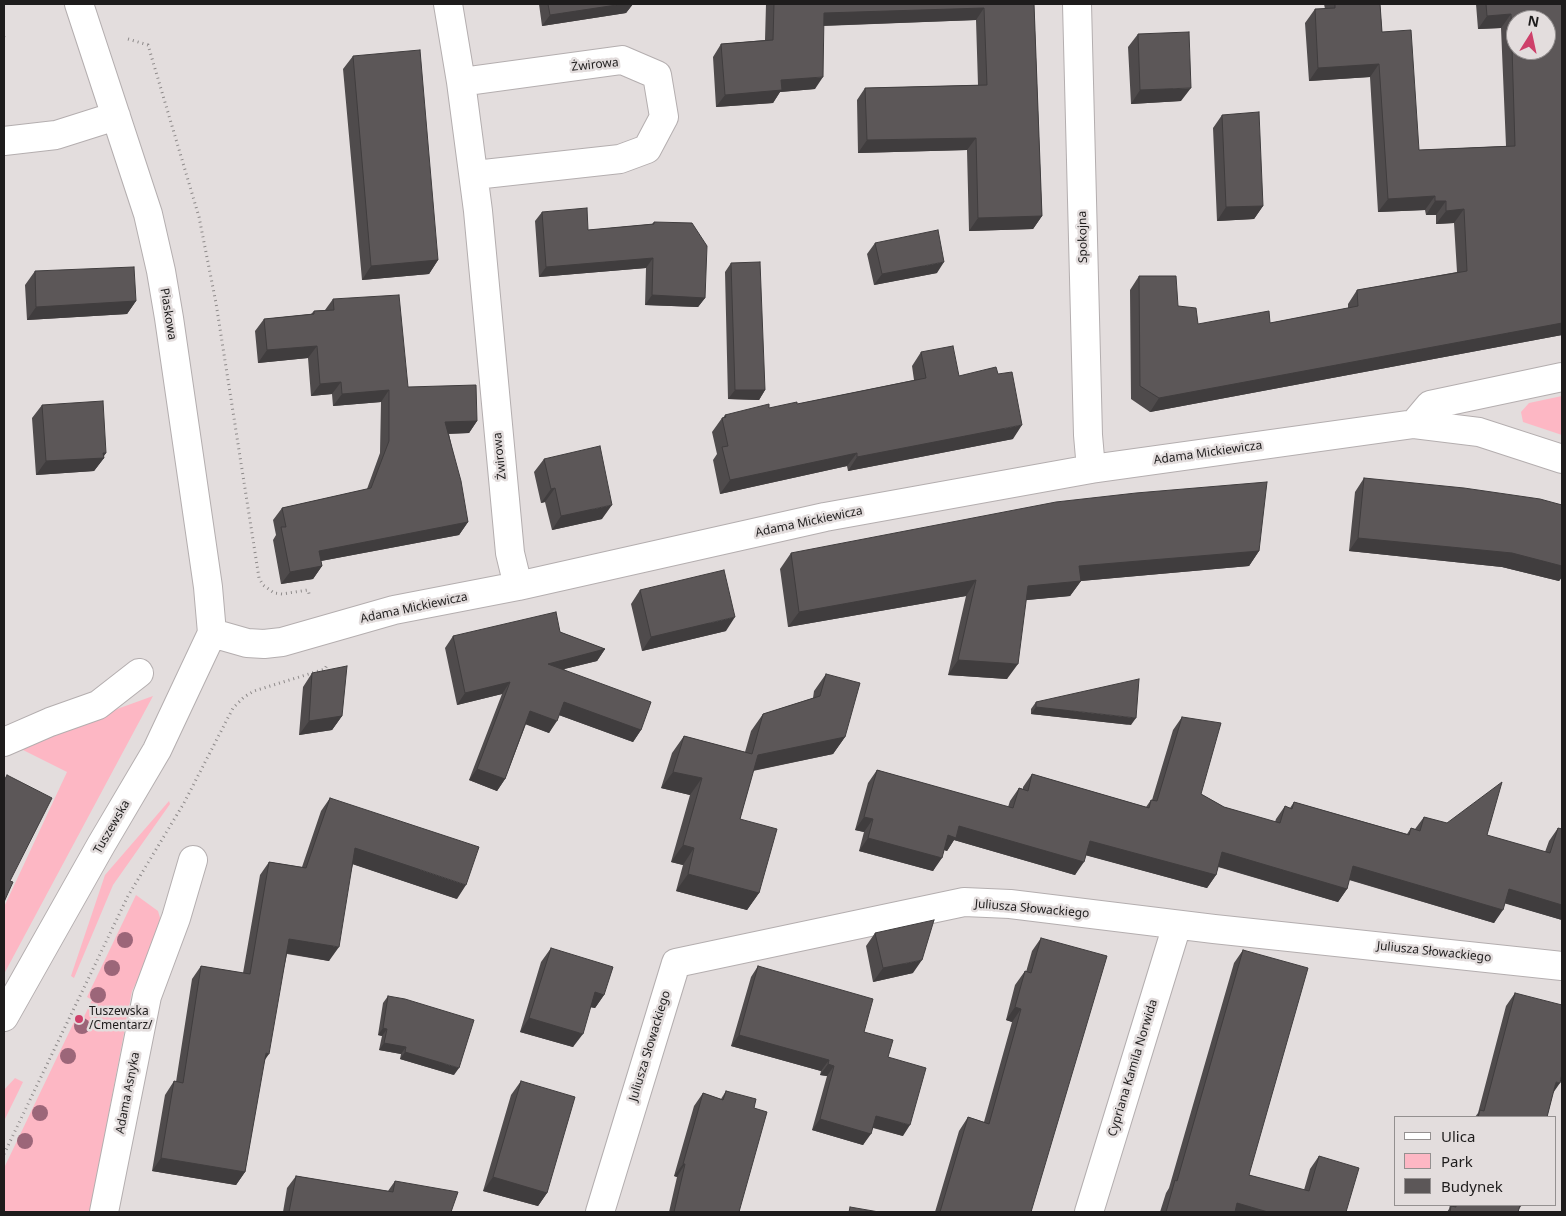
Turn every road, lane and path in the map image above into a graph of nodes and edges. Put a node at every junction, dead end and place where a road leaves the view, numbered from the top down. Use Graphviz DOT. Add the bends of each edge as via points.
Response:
graph roads {
  1 [pos="79,4"];
  2 [pos="448,4"];
  3 [pos="1077,4"];
  4 [pos="128,39"];
  5 [pos="461,82"];
  6 [pos="116,116"];
  7 [pos="4,141"];
  8 [pos="475,175"];
  9 [pos="1562,377"];
  10 [pos="1414,424"];
  11 [pos="1562,459"];
  12 [pos="1091,469"];
  13 [pos="518,586"];
  14 [pos="319,630"];
  15 [pos="212,633"];
  16 [pos="139,673"];
  17 [pos="4,742"];
  18 [pos="193,860"];
  19 [pos="1177,925"];
  20 [pos="1562,966"];
  21 [pos="4,1017"];
  22 [pos="104,1212"];
  23 [pos="600,1212"];
  24 [pos="1089,1212"];
  1 -- 6 [label="street, Piaskowa"];
  2 -- 5 [label="street"];
  3 -- 12 [label="street, Spokojna"];
  4 -- 14 [label="path" via="148,46 198,217 216,303 258,578 263,585 282,594 308,590"];
  5 -- 8 [label="street, Żwirowa"];
  5 -- 8 [label="street, Żwirowa" via="622,60 657,75 664,116 647,149 620,158"];
  6 -- 7 [label="street" via="56,135"];
  6 -- 15 [label="street, Piaskowa" via="148,214 161,270"];
  8 -- 13 [label="street, Żwirowa" via="510,553"];
  9 -- 10 [label="street" via="1430,404"];
  10 -- 11 [label="street, Adama Mickiewicza" via="1479,432"];
  10 -- 12 [label="street, Adama Mickiewicza"];
  12 -- 13 [label="street, Adama Mickiewicza" via="825,517"];
  13 -- 14 [label="street, Adama Mickiewicza" via="394,610"];
  14 -- 15 [label="street, Adama Mickiewicza" via="282,642 264,644 247,643"];
  15 -- 21 [label="street, Tuszewska" via="157,750"];
  16 -- 17 [label="street" via="98,705"];
  18 -- 22 [label="street, Adama Asnyka" via="147,996"];
  19 -- 20 [label="street, Juliusza Słowackiego"];
  19 -- 23 [label="street, Juliusza Słowackiego" via="1010,904 964,902 676,963"];
  19 -- 24 [label="street, Cypriana Kamila Norwida"];
}
